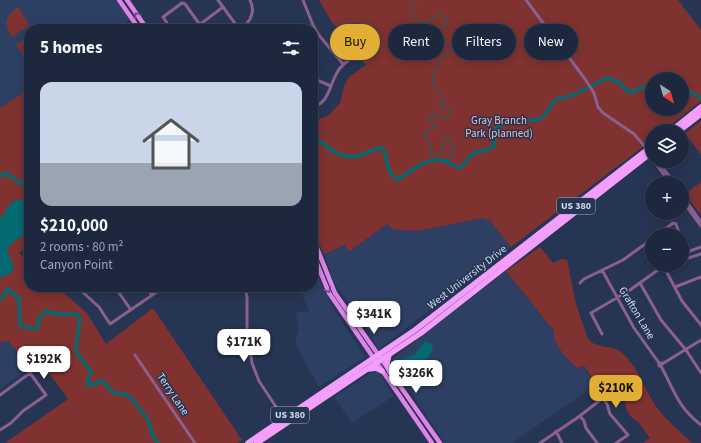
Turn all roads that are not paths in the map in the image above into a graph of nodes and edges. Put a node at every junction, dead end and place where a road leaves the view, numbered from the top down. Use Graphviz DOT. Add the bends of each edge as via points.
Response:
graph roads {
  1 [pos="119,0"];
  2 [pos="127,0"];
  3 [pos="218,0"];
  4 [pos="250,0"];
  5 [pos="303,0"];
  6 [pos="526,0"];
  7 [pos="224,7"];
  8 [pos="136,24"];
  9 [pos="144,24"];
  10 [pos="168,24"];
  11 [pos="199,24"];
  12 [pos="236,24"];
  13 [pos="246,24"];
  14 [pos="313,24"];
  15 [pos="318,34"];
  16 [pos="349,60"];
  17 [pos="344,64"];
  18 [pos="318,81"];
  19 [pos="331,86"];
  20 [pos="318,105"];
  21 [pos="701,107"];
  22 [pos="701,114"];
  23 [pos="680,124"];
  24 [pos="688,124"];
  25 [pos="645,146"];
  26 [pos="645,156"];
  27 [pos="645,157"];
  28 [pos="689,205"];
  29 [pos="689,210"];
  30 [pos="701,222"];
  31 [pos="701,226"];
  32 [pos="667,228"];
  33 [pos="677,228"];
  34 [pos="645,244"];
  35 [pos="701,247"];
  36 [pos="521,248"];
  37 [pos="318,251"];
  38 [pos="689,251"];
  39 [pos="701,254"];
  40 [pos="689,258"];
  41 [pos="318,266"];
  42 [pos="325,269"];
  43 [pos="602,270"];
  44 [pos="320,271"];
  45 [pos="656,272"];
  46 [pos="667,272"];
  47 [pos="492,278"];
  48 [pos="701,278"];
  49 [pos="580,283"];
  50 [pos="640,283"];
  51 [pos="675,287"];
  52 [pos="82,292"];
  53 [pos="118,292"];
  54 [pos="150,292"];
  55 [pos="156,292"];
  56 [pos="246,292"];
  57 [pos="152,295"];
  58 [pos="617,298"];
  59 [pos="131,310"];
  60 [pos="348,312"];
  61 [pos="343,315"];
  62 [pos="701,325"];
  63 [pos="602,334"];
  64 [pos="701,340"];
  65 [pos="686,350"];
  66 [pos="135,355"];
  67 [pos="389,355"];
  68 [pos="378,359"];
  69 [pos="661,364"];
  70 [pos="367,370"];
  71 [pos="382,371"];
  72 [pos="390,372"];
  73 [pos="701,373"];
  74 [pos="595,387"];
  75 [pos="334,389"];
  76 [pos="0,395"];
  77 [pos="603,398"];
  78 [pos="580,416"];
  79 [pos="285,421"];
  80 [pos="701,426"];
  81 [pos="0,430"];
  82 [pos="556,431"];
  83 [pos="195,443"];
  84 [pos="248,443"];
  85 [pos="257,443"];
  86 [pos="432,443"];
  87 [pos="440,443"];
  88 [pos="540,443"];
  89 [pos="562,443"];
  90 [pos="597,443"];
  91 [pos="616,443"];
  1 -- 8 [label="main road"];
  9 -- 2 [label="main road, one-way"];
  3 -- 7 [label="street"];
  4 -- 13 [label="street" via="253,11 251,19"];
  5 -- 14 [label="street"];
  6 -- 25 [label="street" via="585,79 594,93 598,107 634,134"];
  7 -- 11 [label="street"];
  7 -- 12 [label="street"];
  10 -- 11 [label="street" via="163,16 184,3"];
  15 -- 17 [label="street"];
  16 -- 17 [label="street"];
  17 -- 19 [label="street"];
  18 -- 19 [label="street"];
  19 -- 20 [label="street" via="322,104"];
  21 -- 23 [label="highway"];
  22 -- 24 [label="highway"];
  26 -- 36 [label="highway, West University Drive / US 380"];
  27 -- 47 [label="highway, West University Drive / US 380"];
  28 -- 30 [label="street"];
  29 -- 31 [label="street"];
  32 -- 33 [label="street" via="673,223"];
  34 -- 43 [label="street" via="623,260"];
  35 -- 38 [label="street"];
  36 -- 47 [label="highway" via="492,273"];
  36 -- 68 [label="highway, West University Drive / US 380"];
  37 -- 42 [label="main road"];
  39 -- 40 [label="street"];
  41 -- 44 [label="main road"];
  42 -- 44 [label="main road"];
  42 -- 60 [label="main road"];
  43 -- 49 [label="street"];
  43 -- 58 [label="street, Grafton Lane"];
  44 -- 61 [label="main road, one-way" via="329,293"];
  45 -- 50 [label="street"];
  46 -- 51 [label="street"];
  47 -- 67 [label="highway, West University Drive / US 380"];
  48 -- 51 [label="street"];
  50 -- 58 [label="street"];
  50 -- 65 [label="street" via="665,325"];
  51 -- 62 [label="street" via="688,310"];
  52 -- 59 [label="street" via="99,307 110,324"];
  53 -- 59 [label="street"];
  54 -- 57 [label="street"];
  55 -- 57 [label="street"];
  56 -- 79 [label="street" via="247,329 252,363 259,381"];
  57 -- 59 [label="street"];
  58 -- 63 [label="street" via="591,313"];
  58 -- 69 [label="street, Grafton Lane" via="637,332"];
  60 -- 61 [label="main road"];
  60 -- 68 [label="main road"];
  61 -- 68 [label="main road"];
  64 -- 65 [label="street"];
  65 -- 69 [label="street"];
  65 -- 73 [label="street"];
  66 -- 83 [label="street, Terry Lane"];
  67 -- 68 [label="highway, West University Drive / US 380"];
  67 -- 72 [label="highway" via="387,363"];
  68 -- 70 [label="highway, West University Drive / US 380"];
  68 -- 71 [label="main road"];
  68 -- 72 [label="main road"];
  68 -- 75 [label="highway, West University Drive / US 380"];
  69 -- 80 [label="street, Grafton Lane" via="679,403"];
  70 -- 71 [label="highway" via="376,368"];
  70 -- 75 [label="highway, West University Drive / US 380"];
  71 -- 86 [label="main road"];
  72 -- 87 [label="main road"];
  74 -- 77 [label="street"];
  75 -- 79 [label="highway, West University Drive / US 380"];
  76 -- 81 [label="street" via="30,373 46,395"];
  77 -- 78 [label="street"];
  77 -- 91 [label="street" via="610,414 628,436"];
  78 -- 82 [label="street"];
  78 -- 90 [label="street"];
  79 -- 84 [label="highway, West University Drive / US 380"];
  79 -- 85 [label="highway, West University Drive / US 380"];
  82 -- 88 [label="street"];
  82 -- 89 [label="street"];
}
